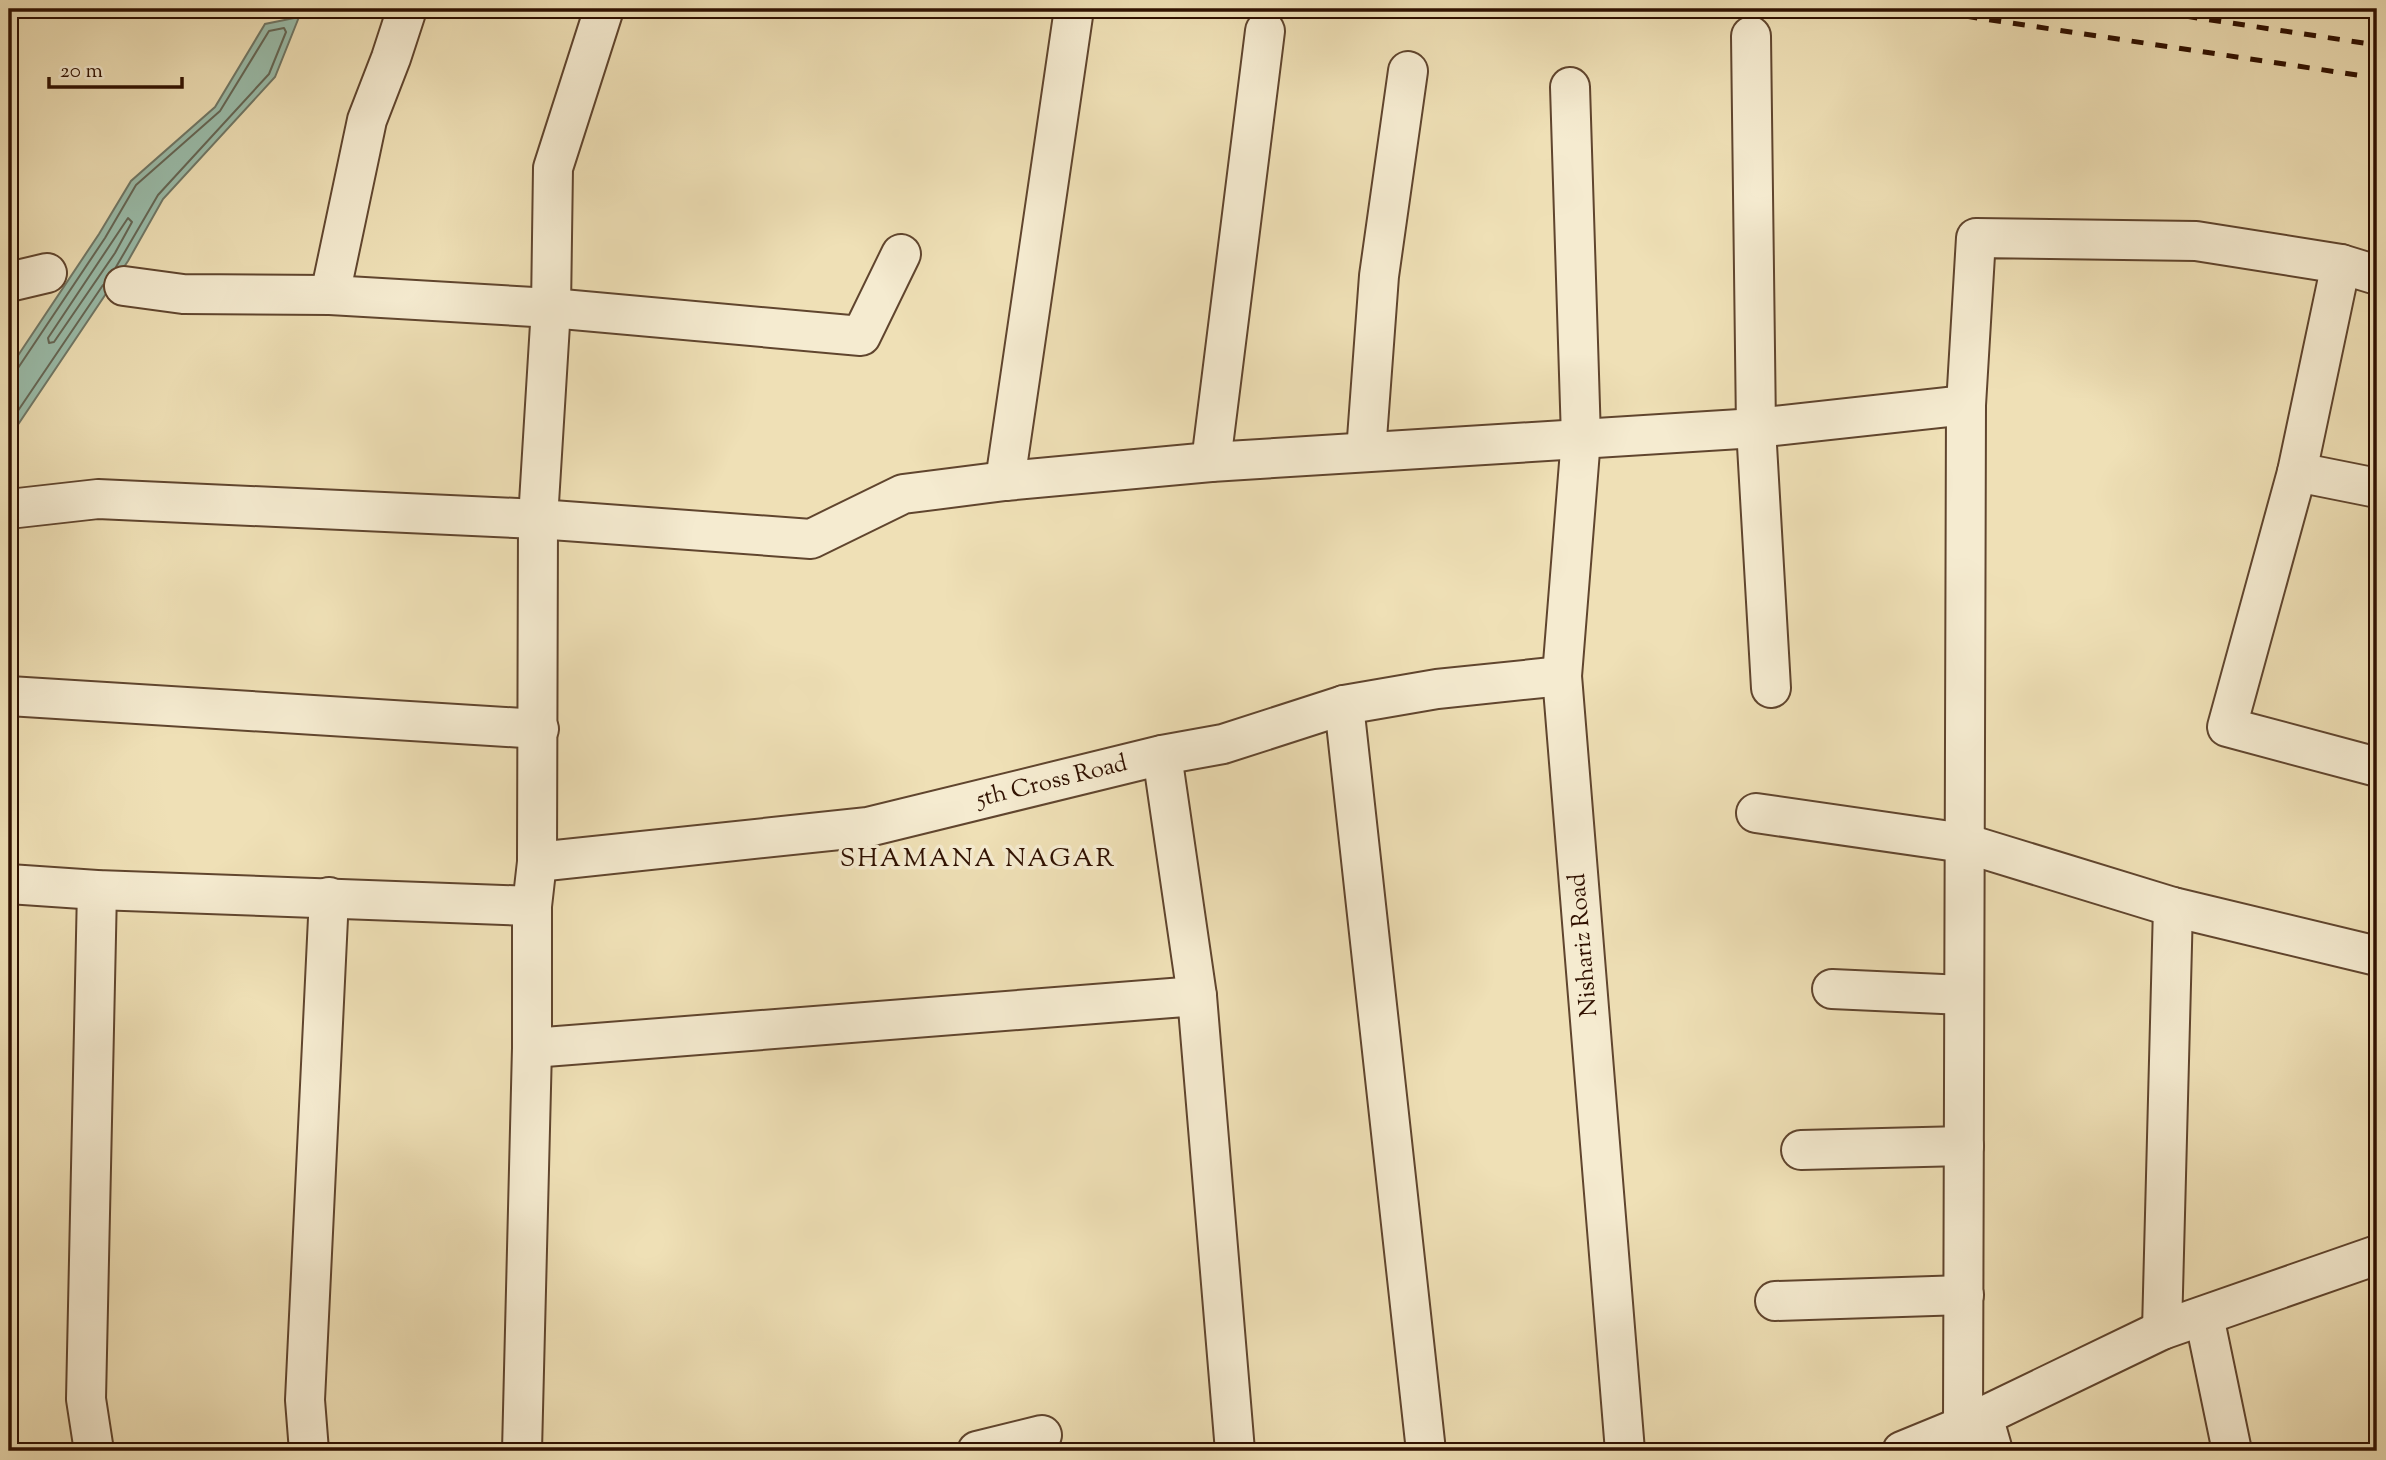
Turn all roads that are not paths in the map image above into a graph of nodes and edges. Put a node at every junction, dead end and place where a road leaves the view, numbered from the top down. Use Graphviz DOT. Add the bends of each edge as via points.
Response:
graph roads {
  1 [pos="407,9"];
  2 [pos="604,9"];
  3 [pos="1074,9"];
  4 [pos="1265,31"];
  5 [pos="1751,36"];
  6 [pos="1408,71"];
  7 [pos="1570,87"];
  8 [pos="901,254"];
  9 [pos="2341,264"];
  10 [pos="47,273"];
  11 [pos="2377,275"];
  12 [pos="9,282"];
  13 [pos="124,286"];
  14 [pos="330,295"];
  15 [pos="551,308"];
  16 [pos="1966,405"];
  17 [pos="1756,428"];
  18 [pos="1581,438"];
  19 [pos="1366,452"];
  20 [pos="1211,462"];
  21 [pos="2297,472"];
  22 [pos="1005,481"];
  23 [pos="2377,488"];
  24 [pos="9,509"];
  25 [pos="538,519"];
  26 [pos="1562,676"];
  27 [pos="1771,688"];
  28 [pos="9,696"];
  29 [pos="1345,705"];
  30 [pos="539,729"];
  31 [pos="1162,755"];
  32 [pos="2377,766"];
  33 [pos="1756,813"];
  34 [pos="1964,844"];
  35 [pos="537,862"];
  36 [pos="9,884"];
  37 [pos="97,890"];
  38 [pos="329,897"];
  39 [pos="533,906"];
  40 [pos="2173,907"];
  41 [pos="2377,956"];
  42 [pos="1832,989"];
  43 [pos="1964,995"];
  44 [pos="1197,996"];
  45 [pos="532,1048"];
  46 [pos="1964,1146"];
  47 [pos="1801,1150"];
  48 [pos="2377,1255"];
  49 [pos="1964,1295"];
  50 [pos="1775,1301"];
  51 [pos="2204,1316"];
  52 [pos="2162,1330"];
  53 [pos="1980,1431"];
  54 [pos="1042,1435"];
  55 [pos="94,1451"];
  56 [pos="309,1451"];
  57 [pos="522,1451"];
  58 [pos="977,1451"];
  59 [pos="1235,1451"];
  60 [pos="1426,1451"];
  61 [pos="1625,1451"];
  62 [pos="1902,1451"];
  63 [pos="2232,1451"];
  1 -- 14 [label="street" via="366,120"];
  2 -- 15 [label="street" via="553,168"];
  3 -- 22 [label="street"];
  4 -- 20 [label="street"];
  5 -- 17 [label="street"];
  6 -- 19 [label="street" via="1379,276"];
  7 -- 18 [label="street, Nishariz Road"];
  8 -- 15 [label="street" via="861,336"];
  9 -- 11 [label="street"];
  9 -- 16 [label="street" via="2196,241 1976,239"];
  9 -- 21 [label="street"];
  10 -- 12 [label="street"];
  13 -- 14 [label="street" via="183,294"];
  14 -- 15 [label="street"];
  15 -- 25 [label="street"];
  16 -- 17 [label="street"];
  16 -- 34 [label="street"];
  17 -- 18 [label="street"];
  17 -- 27 [label="street"];
  18 -- 19 [label="street"];
  18 -- 26 [label="street, Nishariz Road"];
  19 -- 20 [label="street"];
  20 -- 22 [label="street"];
  21 -- 23 [label="street"];
  21 -- 32 [label="street" via="2227,727"];
  22 -- 25 [label="street" via="903,494 811,539"];
  24 -- 25 [label="street" via="98,499"];
  25 -- 30 [label="street"];
  26 -- 29 [label="street, 5th Cross Road"];
  26 -- 61 [label="street, Nishariz Road"];
  28 -- 30 [label="street"];
  29 -- 31 [label="street, 5th Cross Road" via="1223,744"];
  29 -- 60 [label="street"];
  30 -- 35 [label="street"];
  31 -- 35 [label="street, 5th Cross Road" via="868,827"];
  31 -- 44 [label="street"];
  33 -- 34 [label="street"];
  34 -- 40 [label="street"];
  34 -- 43 [label="street"];
  35 -- 39 [label="street"];
  36 -- 37 [label="street"];
  37 -- 38 [label="street"];
  37 -- 55 [label="street" via="86,1399"];
  38 -- 39 [label="street"];
  38 -- 56 [label="street" via="305,1400"];
  39 -- 45 [label="street"];
  40 -- 41 [label="street"];
  40 -- 52 [label="street"];
  42 -- 43 [label="street"];
  43 -- 46 [label="street"];
  44 -- 45 [label="street"];
  44 -- 59 [label="street"];
  45 -- 57 [label="street"];
  46 -- 47 [label="street"];
  46 -- 49 [label="street"];
  48 -- 51 [label="street"];
  49 -- 50 [label="street"];
  49 -- 53 [label="street"];
  51 -- 52 [label="street"];
  51 -- 63 [label="street"];
  52 -- 53 [label="street"];
  53 -- 62 [label="street"];
  54 -- 58 [label="street"];
}
